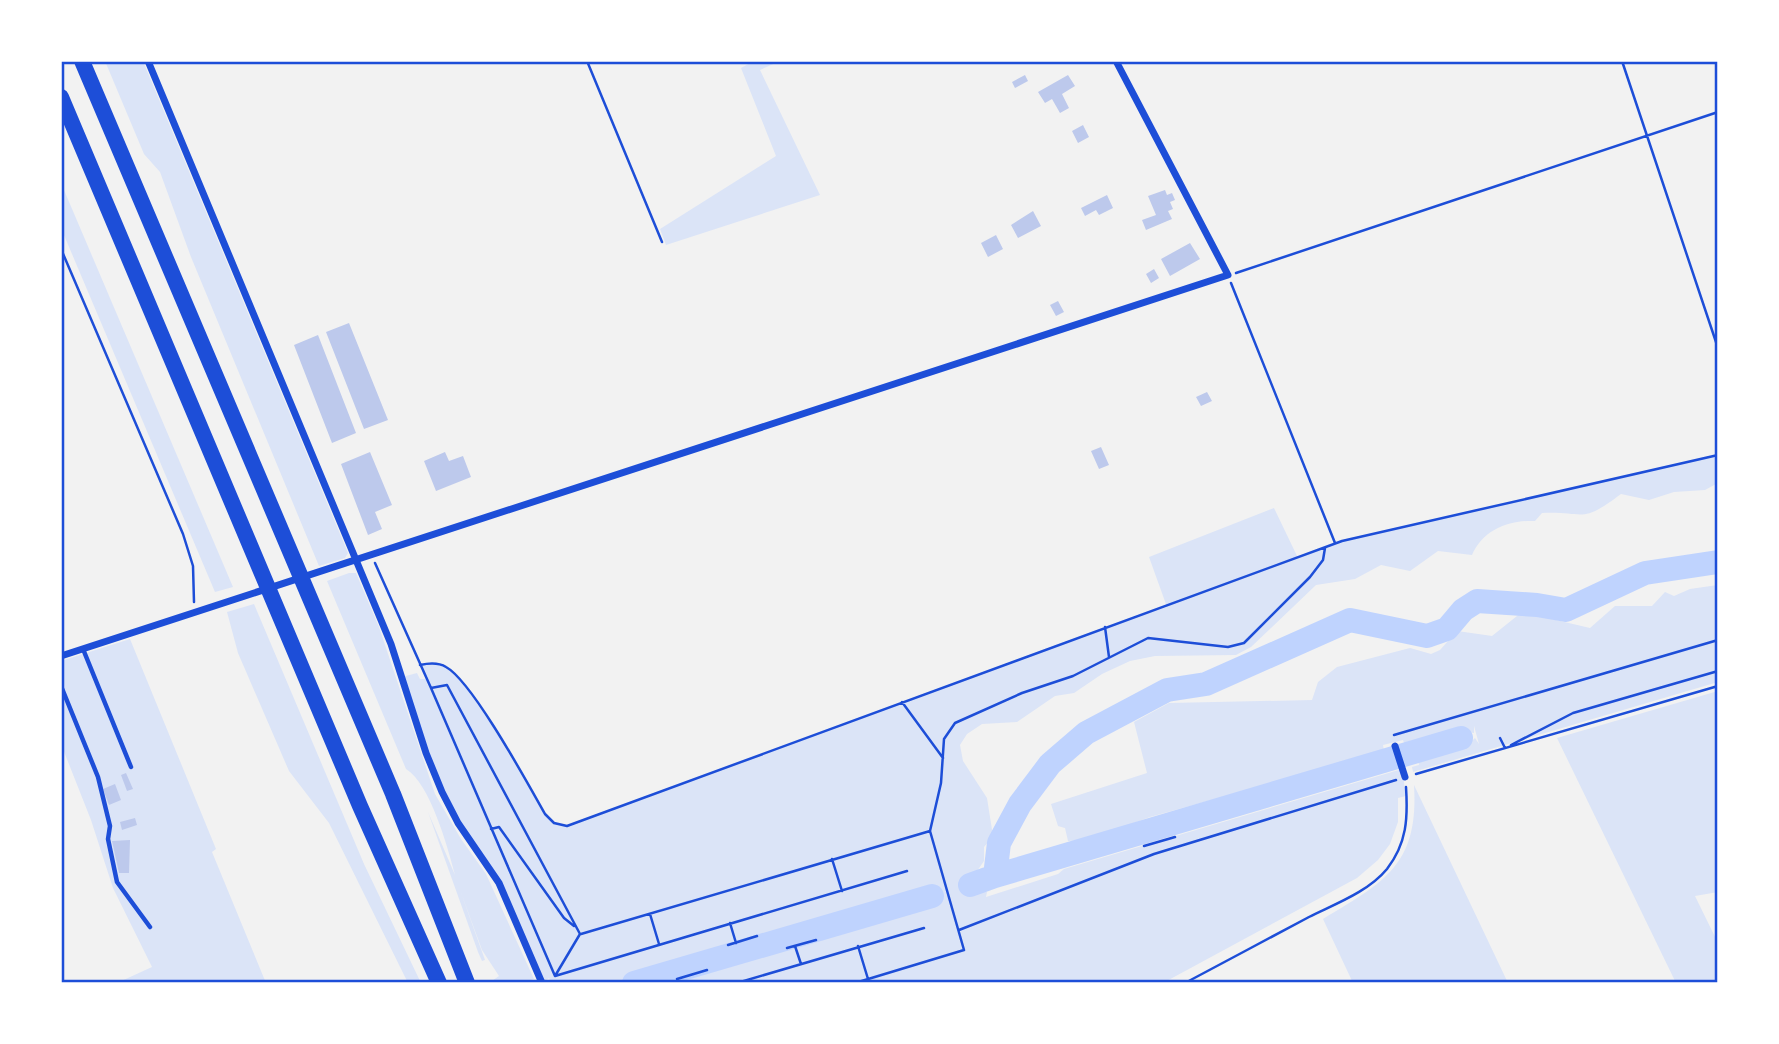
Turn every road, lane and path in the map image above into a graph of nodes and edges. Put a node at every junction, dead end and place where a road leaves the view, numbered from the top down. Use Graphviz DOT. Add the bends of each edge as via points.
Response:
graph roads {
  1 [pos="82,61"];
  2 [pos="148,61"];
  3 [pos="587,61"];
  4 [pos="1116,61"];
  5 [pos="1622,61"];
  6 [pos="61,97"];
  7 [pos="1718,112"];
  8 [pos="1647,136"];
  9 [pos="662,242"];
  10 [pos="61,249"];
  11 [pos="1228,275"];
  12 [pos="1718,348"];
  13 [pos="1718,455"];
  14 [pos="1335,543"];
  15 [pos="1325,548"];
  16 [pos="371,556"];
  17 [pos="357,561"];
  18 [pos="194,612"];
  19 [pos="1105,626"];
  20 [pos="1718,640"];
  21 [pos="83,648"];
  22 [pos="61,656"];
  23 [pos="1109,657"];
  24 [pos="420,665"];
  25 [pos="1718,671"];
  26 [pos="1718,685"];
  27 [pos="61,686"];
  28 [pos="430,688"];
  29 [pos="902,702"];
  30 [pos="1500,738"];
  31 [pos="1395,746"];
  32 [pos="1503,749"];
  33 [pos="943,758"];
  34 [pos="131,767"];
  35 [pos="1405,777"];
  36 [pos="491,829"];
  37 [pos="930,831"];
  38 [pos="1175,837"];
  39 [pos="1166,839"];
  40 [pos="1144,846"];
  41 [pos="1170,849"];
  42 [pos="832,859"];
  43 [pos="907,871"];
  44 [pos="842,891"];
  45 [pos="650,914"];
  46 [pos="730,923"];
  47 [pos="149,927"];
  48 [pos="577,928"];
  49 [pos="924,928"];
  50 [pos="959,930"];
  51 [pos="580,934"];
  52 [pos="757,936"];
  53 [pos="816,940"];
  54 [pos="736,943"];
  55 [pos="659,944"];
  56 [pos="728,945"];
  57 [pos="795,946"];
  58 [pos="858,946"];
  59 [pos="787,948"];
  60 [pos="801,964"];
  61 [pos="707,970"];
  62 [pos="555,976"];
  63 [pos="686,976"];
  64 [pos="677,979"];
  65 [pos="868,979"];
  66 [pos="439,983"];
  67 [pos="467,983"];
  68 [pos="542,983"];
  69 [pos="688,983"];
  70 [pos="737,983"];
  71 [pos="855,983"];
  72 [pos="1185,983"];
  1 -- 67 [label="highway" via="393,794"];
  2 -- 17 [label="street"];
  3 -- 9 [label="path"];
  4 -- 11 [label="street"];
  5 -- 8 [label="path"];
  6 -- 66 [label="highway"];
  7 -- 8 [label="path"];
  8 -- 11 [label="path"];
  8 -- 12 [label="path"];
  10 -- 18 [label="path" via="183,534 193,566"];
  11 -- 14 [label="path"];
  11 -- 16 [label="street"];
  13 -- 14 [label="path"];
  14 -- 15 [label="path"];
  15 -- 19 [label="path"];
  15 -- 23 [label="path" via="1323,560 1310,577 1244,643 1228,647 1148,638"];
  16 -- 17 [label="street"];
  16 -- 24 [label="path"];
  17 -- 18 [label="street"];
  17 -- 68 [label="street" via="442,792 499,883"];
  18 -- 21 [label="street"];
  19 -- 23 [label="path"];
  19 -- 29 [label="path"];
  20 -- 31 [label="path" via="1391,736"];
  21 -- 22 [label="street"];
  21 -- 34 [label="lane"];
  23 -- 33 [label="path" via="1061,682 1022,693 955,723 944,739"];
  24 -- 28 [label="path"];
  24 -- 29 [label="path" via="443,665 455,673 545,814 562,826"];
  25 -- 32 [label="path" via="1573,713"];
  26 -- 32 [label="path"];
  27 -- 47 [label="lane" via="98,777 110,825 112,868 121,890"];
  28 -- 36 [label="path"];
  28 -- 48 [label="path" via="447,685"];
  29 -- 33 [label="path"];
  30 -- 32 [label="path"];
  31 -- 35 [label="street"];
  32 -- 35 [label="path"];
  33 -- 37 [label="path"];
  35 -- 41 [label="path"];
  35 -- 72 [label="path" via="1405,833 1381,875"];
  36 -- 48 [label="path" via="499,827 564,918"];
  36 -- 62 [label="path"];
  37 -- 42 [label="path"];
  37 -- 50 [label="path"];
  38 -- 39 [label="path"];
  39 -- 40 [label="path"];
  39 -- 41 [label="path"];
  41 -- 50 [label="path"];
  42 -- 44 [label="path"];
  42 -- 45 [label="path"];
  43 -- 44 [label="path"];
  44 -- 46 [label="path"];
  45 -- 51 [label="path"];
  45 -- 55 [label="path"];
  46 -- 54 [label="path"];
  46 -- 55 [label="path"];
  48 -- 51 [label="path"];
  49 -- 58 [label="path"];
  50 -- 65 [label="path" via="964,950"];
  51 -- 62 [label="path"];
  52 -- 54 [label="path"];
  53 -- 57 [label="path"];
  54 -- 56 [label="path"];
  55 -- 62 [label="path"];
  57 -- 59 [label="path"];
  57 -- 60 [label="path"];
  58 -- 60 [label="path"];
  58 -- 65 [label="path"];
  60 -- 70 [label="path"];
  61 -- 63 [label="path"];
  63 -- 64 [label="path"];
  63 -- 69 [label="path"];
  65 -- 71 [label="path"];
}
